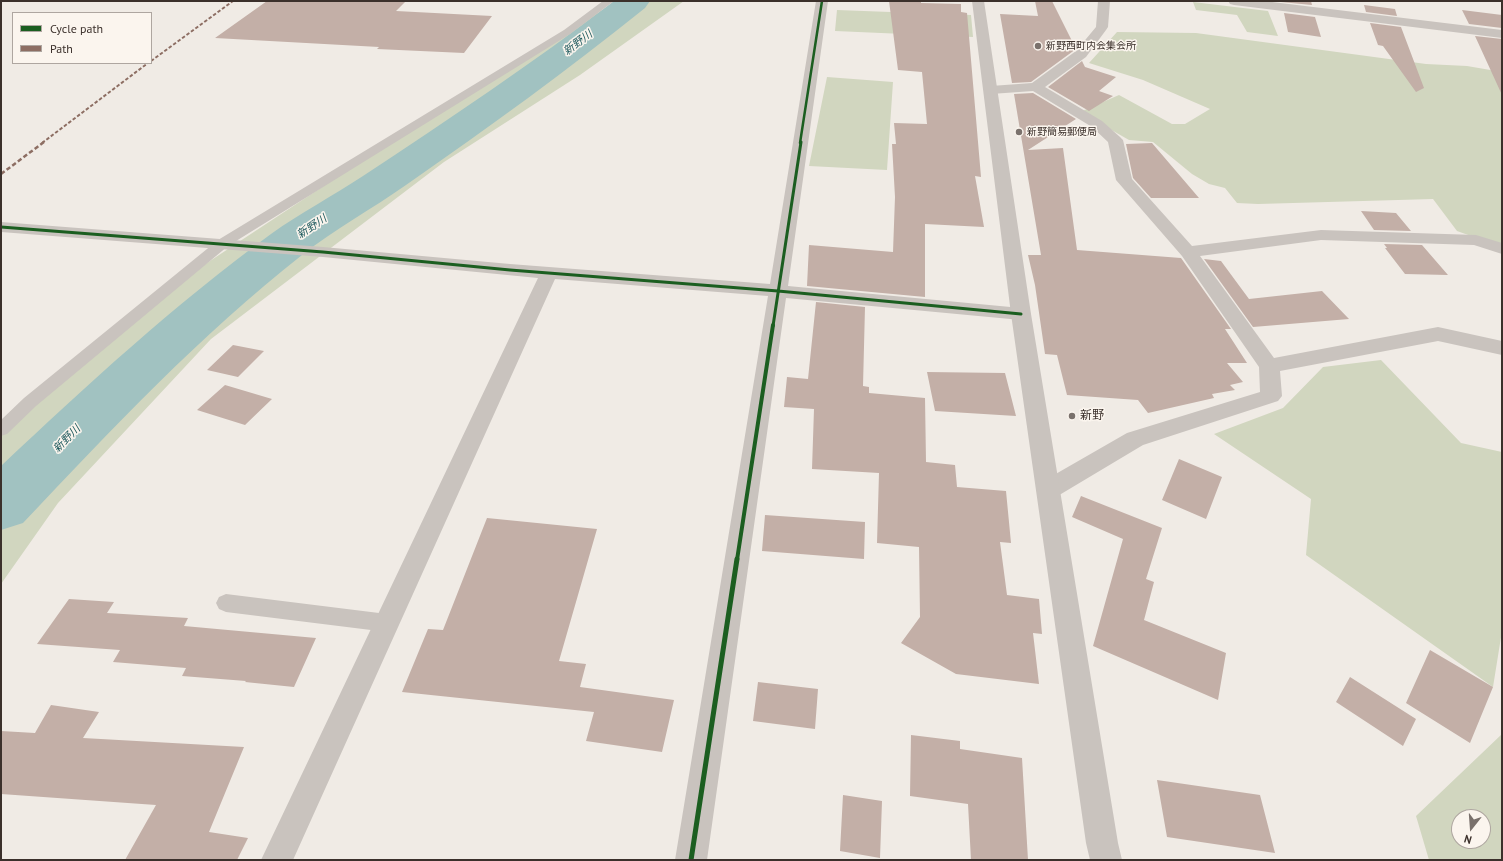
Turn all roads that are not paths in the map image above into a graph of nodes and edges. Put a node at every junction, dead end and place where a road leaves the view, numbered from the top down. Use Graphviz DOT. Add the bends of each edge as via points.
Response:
graph roads {
  1 [pos="609,1"];
  2 [pos="822,1"];
  3 [pos="978,1"];
  4 [pos="1104,1"];
  5 [pos="1234,1"];
  6 [pos="1502,34"];
  7 [pos="1036,87"];
  8 [pos="990,90"];
  9 [pos="1,227"];
  10 [pos="223,244"];
  11 [pos="1502,249"];
  12 [pos="1188,252"];
  13 [pos="548,273"];
  14 [pos="778,291"];
  15 [pos="1021,314"];
  16 [pos="1502,348"];
  17 [pos="1269,366"];
  18 [pos="1,430"];
  19 [pos="1048,490"];
  20 [pos="226,603"];
  21 [pos="387,623"];
  22 [pos="277,860"];
  23 [pos="691,860"];
  24 [pos="1106,860"];
  1 -- 10 [label="lane" via="567,32"];
  2 -- 14 [label="street"];
  3 -- 8 [label="street"];
  4 -- 7 [label="street" via="1102,27 1081,54"];
  5 -- 6 [label="street"];
  7 -- 8 [label="street"];
  7 -- 12 [label="street" via="1097,124 1115,140 1124,180"];
  8 -- 15 [label="street"];
  9 -- 10 [label="street"];
  10 -- 13 [label="street"];
  10 -- 18 [label="lane" via="30,402"];
  11 -- 12 [label="street" via="1476,240 1321,235"];
  12 -- 17 [label="street"];
  13 -- 14 [label="street"];
  13 -- 21 [label="street"];
  14 -- 15 [label="street"];
  14 -- 23 [label="street"];
  15 -- 19 [label="street"];
  16 -- 17 [label="street" via="1438,334"];
  17 -- 19 [label="street" via="1271,396 1135,439"];
  19 -- 24 [label="street"];
  20 -- 21 [label="lane"];
  21 -- 22 [label="street"];
}
